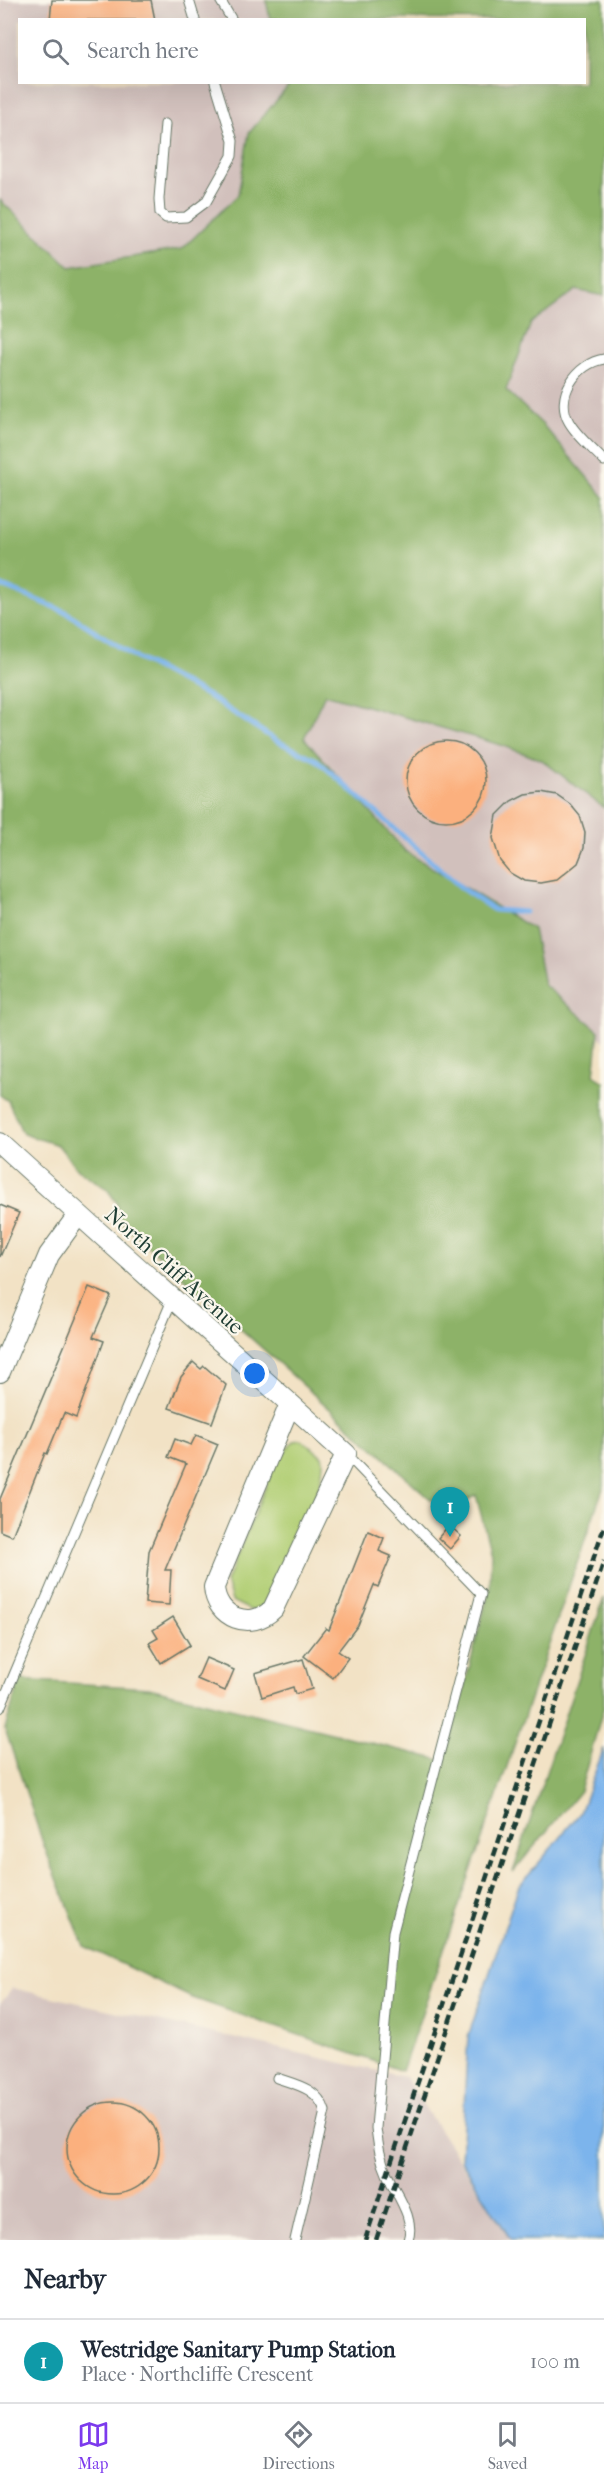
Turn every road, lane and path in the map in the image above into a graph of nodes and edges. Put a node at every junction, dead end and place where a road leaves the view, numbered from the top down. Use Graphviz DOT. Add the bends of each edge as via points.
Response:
graph roads {
  1 [pos="189,0"];
  2 [pos="220,0"];
  3 [pos="194,18"];
  4 [pos="231,18"];
  5 [pos="216,84"];
  6 [pos="165,124"];
  7 [pos="604,359"];
  8 [pos="604,461"];
  9 [pos="0,1143"];
  10 [pos="78,1215"];
  11 [pos="172,1300"];
  12 [pos="0,1372"];
  13 [pos="290,1404"];
  14 [pos="346,1454"];
  15 [pos="0,1708"];
  16 [pos="277,2078"];
  17 [pos="295,2240"];
  18 [pos="408,2240"];
  1 -- 3 [label="lane"];
  2 -- 4 [label="lane"];
  5 -- 6 [label="lane" via="233,141 232,156 206,202 186,218 166,218 160,213"];
  7 -- 8 [label="lane" via="594,361 568,384 565,400 569,422"];
  9 -- 10 [label="street, North Cliff Avenue"];
  10 -- 11 [label="street, North Cliff Avenue"];
  10 -- 12 [label="street" via="50,1255"];
  11 -- 13 [label="street, North Cliff Avenue"];
  11 -- 15 [label="lane"];
  13 -- 14 [label="street, North Cliff Avenue"];
  13 -- 14 [label="street" via="214,1587 215,1599 230,1614 252,1622 273,1610"];
  14 -- 18 [label="lane" via="481,1594 393,1932 376,2128 379,2152 410,2225"];
  16 -- 17 [label="lane" via="321,2098 325,2111"];
}
